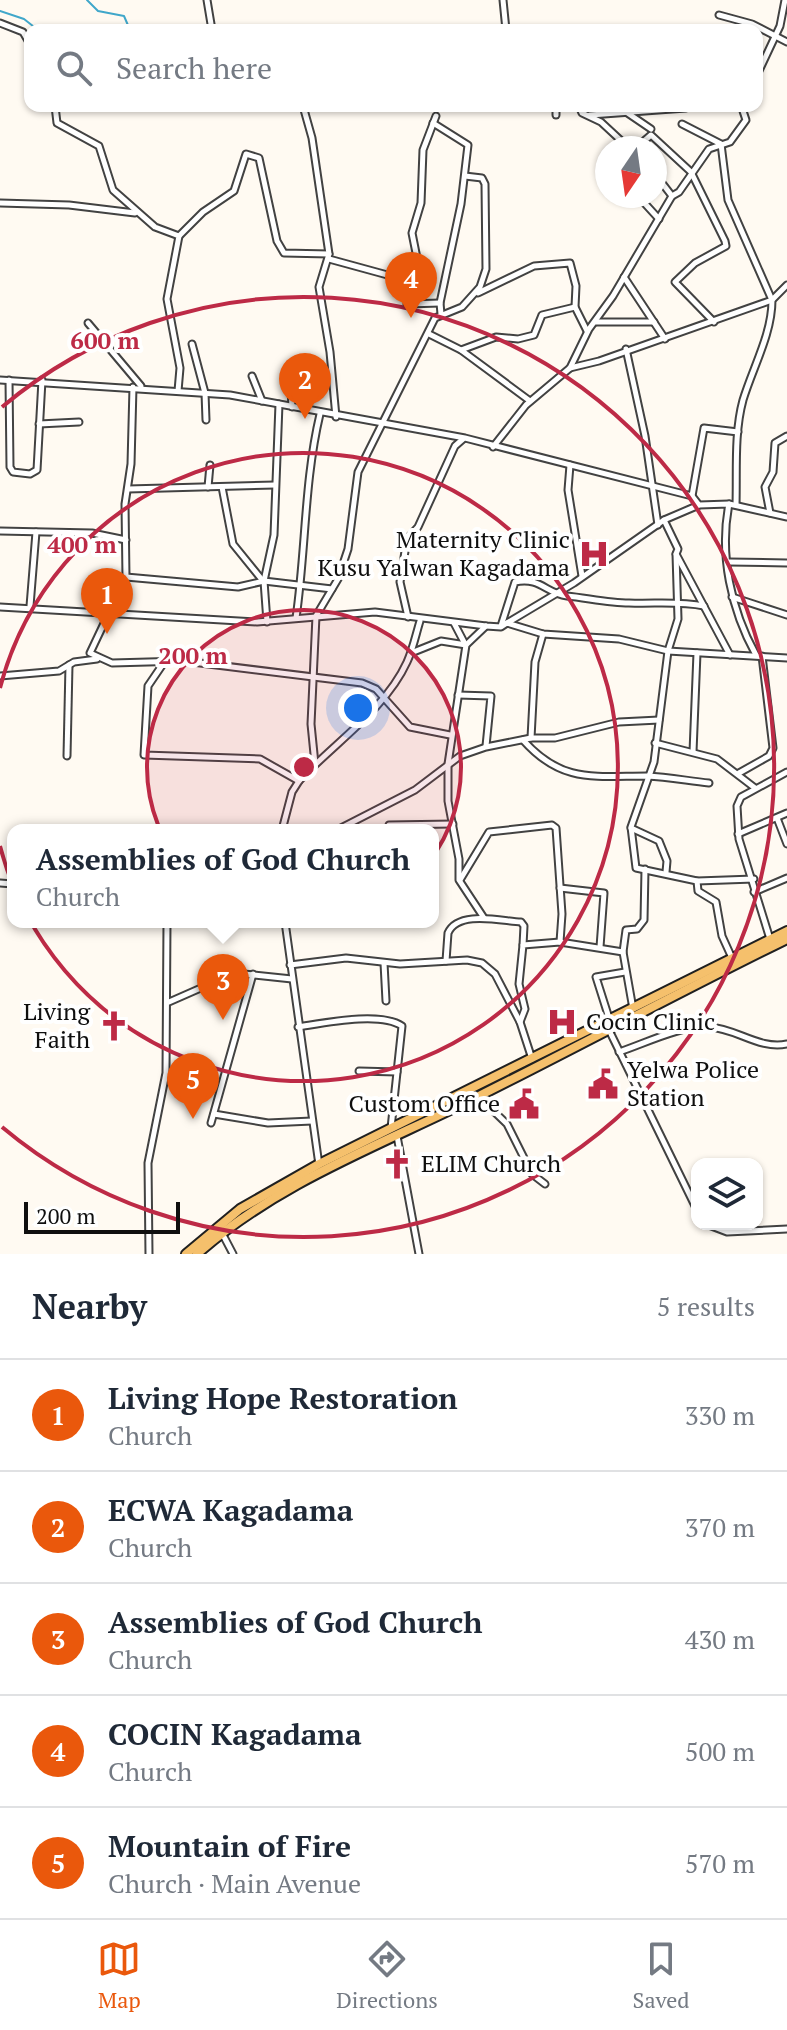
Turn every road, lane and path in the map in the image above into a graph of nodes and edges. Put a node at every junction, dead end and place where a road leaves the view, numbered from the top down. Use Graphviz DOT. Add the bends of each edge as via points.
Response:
graph roads {
  1 [pos="207,0"];
  2 [pos="503,0"];
  3 [pos="785,0"];
  4 [pos="719,15"];
  5 [pos="0,23"];
  6 [pos="211,24"];
  7 [pos="505,24"];
  8 [pos="752,24"];
  9 [pos="763,30"];
  10 [pos="24,36"];
  11 [pos="773,36"];
  12 [pos="787,42"];
  13 [pos="763,60"];
  14 [pos="56,112"];
  15 [pos="305,112"];
  16 [pos="582,112"];
  17 [pos="608,112"];
  18 [pos="630,112"];
  19 [pos="743,112"];
  20 [pos="590,115"];
  21 [pos="436,116"];
  22 [pos="433,123"];
  23 [pos="682,124"];
  24 [pos="651,129"];
  25 [pos="615,136"];
  26 [pos="721,144"];
  27 [pos="667,150"];
  28 [pos="691,172"];
  29 [pos="465,176"];
  30 [pos="667,190"];
  31 [pos="672,196"];
  32 [pos="0,203"];
  33 [pos="649,208"];
  34 [pos="136,213"];
  35 [pos="659,219"];
  36 [pos="179,236"];
  37 [pos="329,256"];
  38 [pos="623,277"];
  39 [pos="787,285"];
  40 [pos="477,293"];
  41 [pos="772,300"];
  42 [pos="440,303"];
  43 [pos="407,304"];
  44 [pos="575,307"];
  45 [pos="441,314"];
  46 [pos="595,322"];
  47 [pos="656,322"];
  48 [pos="714,322"];
  49 [pos="88,323"];
  50 [pos="587,331"];
  51 [pos="428,334"];
  52 [pos="665,339"];
  53 [pos="192,344"];
  54 [pos="626,349"];
  55 [pos="461,350"];
  56 [pos="570,368"];
  57 [pos="290,372"];
  58 [pos="252,376"];
  59 [pos="0,380"];
  60 [pos="9,380"];
  61 [pos="42,380"];
  62 [pos="133,387"];
  63 [pos="143,388"];
  64 [pos="178,391"];
  65 [pos="205,393"];
  66 [pos="262,401"];
  67 [pos="530,401"];
  68 [pos="279,404"];
  69 [pos="292,407"];
  70 [pos="320,414"];
  71 [pos="336,417"];
  72 [pos="206,420"];
  73 [pos="79,422"];
  74 [pos="39,424"];
  75 [pos="381,424"];
  76 [pos="738,432"];
  77 [pos="787,436"];
  78 [pos="465,438"];
  79 [pos="493,447"];
  80 [pos="210,465"];
  81 [pos="570,465"];
  82 [pos="650,484"];
  83 [pos="275,485"];
  84 [pos="208,487"];
  85 [pos="222,487"];
  86 [pos="128,489"];
  87 [pos="692,496"];
  88 [pos="733,504"];
  89 [pos="699,505"];
  90 [pos="770,513"];
  91 [pos="787,517"];
  92 [pos="664,520"];
  93 [pos="658,525"];
  94 [pos="0,531"];
  95 [pos="36,531"];
  96 [pos="126,540"];
  97 [pos="676,554"];
  98 [pos="729,562"];
  99 [pos="787,563"];
  100 [pos="582,576"];
  101 [pos="126,577"];
  102 [pos="264,581"];
  103 [pos="301,586"];
  104 [pos="332,589"];
  105 [pos="556,594"];
  106 [pos="732,597"];
  107 [pos="679,601"];
  108 [pos="30,606"];
  109 [pos="704,606"];
  110 [pos="0,607"];
  111 [pos="111,612"];
  112 [pos="787,615"];
  113 [pos="316,616"];
  114 [pos="408,617"];
  115 [pos="296,618"];
  116 [pos="420,621"];
  117 [pos="267,622"];
  118 [pos="454,623"];
  119 [pos="504,625"];
  120 [pos="486,626"];
  121 [pos="543,634"];
  122 [pos="466,645"];
  123 [pos="668,651"];
  124 [pos="411,653"];
  125 [pos="697,653"];
  126 [pos="731,656"];
  127 [pos="759,656"];
  128 [pos="98,658"];
  129 [pos="787,658"];
  130 [pos="165,661"];
  131 [pos="69,665"];
  132 [pos="0,676"];
  133 [pos="311,679"];
  134 [pos="458,695"];
  135 [pos="384,698"];
  136 [pos="659,720"];
  137 [pos="450,735"];
  138 [pos="531,738"];
  139 [pos="522,740"];
  140 [pos="655,743"];
  141 [pos="486,747"];
  142 [pos="693,752"];
  143 [pos="67,756"];
  144 [pos="315,764"];
  145 [pos="448,764"];
  146 [pos="787,772"];
  147 [pos="739,773"];
  148 [pos="647,776"];
  149 [pos="299,781"];
  150 [pos="709,783"];
  151 [pos="755,788"];
  152 [pos="787,813"];
  153 [pos="777,818"];
  154 [pos="284,824"];
  155 [pos="349,824"];
  156 [pos="439,824"];
  157 [pos="453,824"];
  158 [pos="631,827"];
  159 [pos="738,834"];
  160 [pos="787,844"];
  161 [pos="645,869"];
  162 [pos="666,872"];
  163 [pos="787,878"];
  164 [pos="754,879"];
  165 [pos="459,880"];
  166 [pos="697,881"];
  167 [pos="560,888"];
  168 [pos="754,892"];
  169 [pos="484,918"];
  170 [pos="167,928"];
  171 [pos="286,928"];
  172 [pos="787,931"];
  173 [pos="770,939"];
  174 [pos="787,939"];
  175 [pos="560,942"];
  176 [pos="523,945"];
  177 [pos="600,947"];
  178 [pos="623,952"];
  179 [pos="732,959"];
  180 [pos="446,961"];
  181 [pos="384,963"];
  182 [pos="290,965"];
  183 [pos="625,972"];
  184 [pos="253,974"];
  185 [pos="292,979"];
  186 [pos="386,1001"];
  187 [pos="169,1002"];
  188 [pos="633,1009"];
  189 [pos="609,1018"];
  190 [pos="520,1022"];
  191 [pos="298,1027"];
  192 [pos="607,1028"];
  193 [pos="787,1044"];
  194 [pos="619,1052"];
  195 [pos="532,1059"];
  196 [pos="359,1071"];
  197 [pos="397,1072"];
  198 [pos="478,1096"];
  199 [pos="214,1114"];
  200 [pos="312,1121"];
  201 [pos="211,1123"];
  202 [pos="394,1132"];
  203 [pos="320,1167"];
  204 [pos="545,1184"];
  205 [pos="691,1198"];
  206 [pos="787,1229"];
  207 [pos="722,1230"];
  208 [pos="222,1232"];
  209 [pos="149,1254"];
  210 [pos="186,1254"];
  211 [pos="197,1254"];
  212 [pos="233,1254"];
  213 [pos="419,1254"];
  1 -- 6 [label="street"];
  2 -- 7 [label="street"];
  3 -- 11 [label="street"];
  4 -- 8 [label="street"];
  5 -- 10 [label="street" via="18,28"];
  9 -- 11 [label="street"];
  11 -- 12 [label="street"];
  11 -- 13 [label="street"];
  14 -- 34 [label="street" via="57,123 99,146 113,190"];
  15 -- 37 [label="street"];
  16 -- 20 [label="street"];
  17 -- 20 [label="street"];
  18 -- 24 [label="street"];
  19 -- 26 [label="street" via="746,120 730,142"];
  20 -- 25 [label="street"];
  21 -- 22 [label="street"];
  22 -- 29 [label="street" via="468,145"];
  22 -- 37 [label="street" via="423,150 421,203 412,233 418,263 413,282"];
  23 -- 26 [label="street"];
  26 -- 28 [label="street" via="709,149"];
  26 -- 41 [label="street" via="728,200"];
  27 -- 28 [label="street"];
  28 -- 31 [label="street"];
  28 -- 48 [label="street" via="726,246 675,282"];
  29 -- 40 [label="street" via="482,178 488,206 486,269"];
  29 -- 42 [label="street"];
  30 -- 31 [label="street"];
  31 -- 35 [label="street"];
  32 -- 34 [label="street"];
  33 -- 35 [label="street"];
  34 -- 36 [label="street"];
  35 -- 38 [label="street"];
  36 -- 37 [label="street" via="234,191 246,154 259,158 284,253"];
  36 -- 64 [label="street" via="167,299 180,368"];
  37 -- 71 [label="street" via="319,287"];
  38 -- 46 [label="street"];
  38 -- 47 [label="street"];
  39 -- 41 [label="street"];
  40 -- 44 [label="street" via="534,266 570,263"];
  40 -- 45 [label="street" via="462,307"];
  41 -- 48 [label="street"];
  41 -- 76 [label="street"];
  42 -- 43 [label="street"];
  42 -- 45 [label="street"];
  44 -- 50 [label="street"];
  44 -- 55 [label="street" via="542,315 529,338 496,337"];
  45 -- 51 [label="street"];
  46 -- 47 [label="street"];
  46 -- 50 [label="street"];
  47 -- 52 [label="street"];
  48 -- 52 [label="street"];
  49 -- 63 [label="street"];
  50 -- 56 [label="street"];
  51 -- 55 [label="street"];
  51 -- 75 [label="street"];
  52 -- 54 [label="street"];
  53 -- 65 [label="street"];
  54 -- 56 [label="street"];
  54 -- 82 [label="street"];
  55 -- 67 [label="street"];
  56 -- 67 [label="street"];
  57 -- 69 [label="street"];
  58 -- 66 [label="street"];
  59 -- 60 [label="street"];
  60 -- 61 [label="street"];
  60 -- 74 [label="street" via="13,472 37,470"];
  61 -- 62 [label="street"];
  61 -- 74 [label="street"];
  62 -- 63 [label="street"];
  62 -- 86 [label="street"];
  63 -- 64 [label="street"];
  64 -- 65 [label="street"];
  65 -- 66 [label="street"];
  65 -- 72 [label="street"];
  66 -- 68 [label="street"];
  67 -- 79 [label="street"];
  68 -- 69 [label="street"];
  68 -- 83 [label="street"];
  69 -- 70 [label="street"];
  70 -- 71 [label="street"];
  70 -- 103 [label="street" via="308,468"];
  71 -- 75 [label="street"];
  73 -- 74 [label="street"];
  75 -- 78 [label="street"];
  75 -- 104 [label="street" via="358,472 348,549"];
  76 -- 87 [label="street" via="704,428"];
  76 -- 88 [label="street"];
  77 -- 90 [label="street" via="775,443 773,472 765,487"];
  78 -- 79 [label="street"];
  78 -- 114 [label="street" via="455,446 424,517 407,539 400,582"];
  79 -- 81 [label="street"];
  80 -- 84 [label="street"];
  81 -- 82 [label="street"];
  81 -- 100 [label="street" via="568,490"];
  82 -- 87 [label="street"];
  82 -- 93 [label="street"];
  83 -- 85 [label="street"];
  83 -- 102 [label="street" via="274,535"];
  84 -- 85 [label="street"];
  84 -- 86 [label="street"];
  85 -- 102 [label="street" via="233,544"];
  86 -- 96 [label="street"];
  87 -- 89 [label="street"];
  88 -- 89 [label="street"];
  88 -- 90 [label="street"];
  88 -- 98 [label="street" via="724,525"];
  89 -- 92 [label="street"];
  90 -- 91 [label="street"];
  92 -- 93 [label="street"];
  92 -- 97 [label="street"];
  93 -- 100 [label="street"];
  94 -- 95 [label="street"];
  95 -- 96 [label="street"];
  95 -- 108 [label="street"];
  96 -- 101 [label="street"];
  97 -- 107 [label="street"];
  97 -- 109 [label="street"];
  98 -- 99 [label="street"];
  98 -- 106 [label="street"];
  100 -- 105 [label="street"];
  101 -- 102 [label="street" via="238,587"];
  101 -- 111 [label="street"];
  102 -- 103 [label="street"];
  102 -- 117 [label="street"];
  103 -- 104 [label="street"];
  103 -- 115 [label="street"];
  104 -- 113 [label="street"];
  105 -- 107 [label="street" via="628,603"];
  105 -- 119 [label="street"];
  105 -- 119 [label="street" via="539,582 515,582"];
  106 -- 112 [label="street"];
  106 -- 127 [label="street" via="744,633"];
  107 -- 109 [label="street"];
  107 -- 123 [label="street"];
  108 -- 110 [label="street"];
  108 -- 111 [label="street"];
  109 -- 126 [label="street"];
  111 -- 117 [label="street"];
  111 -- 128 [label="street" via="90,649"];
  113 -- 114 [label="street" via="375,612"];
  113 -- 115 [label="street"];
  113 -- 133 [label="street"];
  114 -- 116 [label="street"];
  115 -- 117 [label="street"];
  116 -- 118 [label="street"];
  116 -- 124 [label="street"];
  118 -- 120 [label="street"];
  118 -- 122 [label="street"];
  119 -- 120 [label="street"];
  119 -- 121 [label="street"];
  120 -- 122 [label="street"];
  121 -- 123 [label="street" via="619,639"];
  121 -- 138 [label="street" via="535,662"];
  122 -- 124 [label="street" via="441,641"];
  122 -- 134 [label="street"];
  123 -- 125 [label="street"];
  123 -- 136 [label="street"];
  124 -- 135 [label="street"];
  125 -- 126 [label="street"];
  125 -- 142 [label="street"];
  126 -- 127 [label="street"];
  127 -- 129 [label="street"];
  127 -- 147 [label="street" via="773,748 769,756"];
  128 -- 130 [label="street" via="112,663"];
  128 -- 131 [label="street"];
  130 -- 133 [label="street"];
  130 -- 149 [label="street" via="148,686 144,755 260,759"];
  131 -- 132 [label="street" via="59,671"];
  131 -- 143 [label="street"];
  133 -- 135 [label="street" via="362,683"];
  133 -- 144 [label="street"];
  134 -- 137 [label="street"];
  134 -- 141 [label="street" via="491,696"];
  135 -- 137 [label="street" via="410,727"];
  135 -- 144 [label="street"];
  136 -- 138 [label="street"];
  136 -- 140 [label="street"];
  137 -- 145 [label="street"];
  138 -- 139 [label="street"];
  139 -- 141 [label="street"];
  139 -- 148 [label="street" via="572,774"];
  140 -- 142 [label="street"];
  140 -- 148 [label="street"];
  141 -- 145 [label="street"];
  142 -- 147 [label="street"];
  144 -- 149 [label="street"];
  145 -- 155 [label="street" via="415,790"];
  145 -- 157 [label="street"];
  146 -- 151 [label="street"];
  147 -- 151 [label="street"];
  148 -- 150 [label="street"];
  148 -- 158 [label="street"];
  149 -- 154 [label="street"];
  151 -- 159 [label="street" via="739,800"];
  152 -- 153 [label="street"];
  153 -- 159 [label="street"];
  153 -- 160 [label="street"];
  156 -- 157 [label="street"];
  157 -- 165 [label="street"];
  158 -- 161 [label="street" via="636,868"];
  158 -- 162 [label="street" via="659,841"];
  159 -- 164 [label="street"];
  161 -- 162 [label="street"];
  161 -- 178 [label="street" via="644,920 637,929 626,930"];
  162 -- 166 [label="street"];
  163 -- 168 [label="street"];
  164 -- 166 [label="street"];
  164 -- 168 [label="street"];
  165 -- 167 [label="street" via="489,832 552,825"];
  165 -- 169 [label="street"];
  166 -- 179 [label="street" via="698,891 716,902"];
  167 -- 175 [label="street"];
  167 -- 177 [label="street" via="604,893"];
  168 -- 173 [label="street"];
  169 -- 176 [label="street" via="523,923"];
  169 -- 180 [label="street" via="450,927"];
  170 -- 187 [label="street"];
  171 -- 182 [label="street"];
  172 -- 173 [label="main road"];
  173 -- 179 [label="main road"];
  174 -- 192 [label="main road"];
  175 -- 176 [label="street"];
  175 -- 177 [label="street"];
  176 -- 190 [label="street" via="519,984 525,1009"];
  177 -- 178 [label="street"];
  178 -- 183 [label="street"];
  179 -- 188 [label="main road"];
  180 -- 181 [label="street"];
  180 -- 190 [label="street" via="467,960 492,969"];
  181 -- 182 [label="street" via="346,958"];
  181 -- 186 [label="street"];
  182 -- 185 [label="street"];
  183 -- 188 [label="street"];
  183 -- 189 [label="street" via="596,977"];
  184 -- 185 [label="street"];
  184 -- 187 [label="street" via="235,973"];
  184 -- 199 [label="street"];
  185 -- 191 [label="street"];
  187 -- 209 [label="street" via="165,1082 148,1163"];
  188 -- 189 [label="main road"];
  189 -- 195 [label="main road"];
  190 -- 195 [label="street"];
  191 -- 197 [label="street" via="396,1022 402,1026"];
  191 -- 200 [label="street"];
  192 -- 194 [label="street"];
  192 -- 198 [label="main road"];
  193 -- 194 [label="street" via="775,1046 718,1028 696,1027"];
  194 -- 205 [label="street"];
  195 -- 202 [label="main road"];
  196 -- 197 [label="street"];
  197 -- 202 [label="street"];
  198 -- 202 [label="main road"];
  198 -- 204 [label="street" via="507,1124 532,1174"];
  199 -- 200 [label="street" via="268,1123"];
  199 -- 201 [label="street"];
  200 -- 203 [label="street"];
  202 -- 203 [label="main road"];
  202 -- 213 [label="street"];
  203 -- 208 [label="main road"];
  203 -- 210 [label="main road" via="240,1209"];
  206 -- 207 [label="street"];
  208 -- 211 [label="main road"];
  208 -- 212 [label="street"];
}
